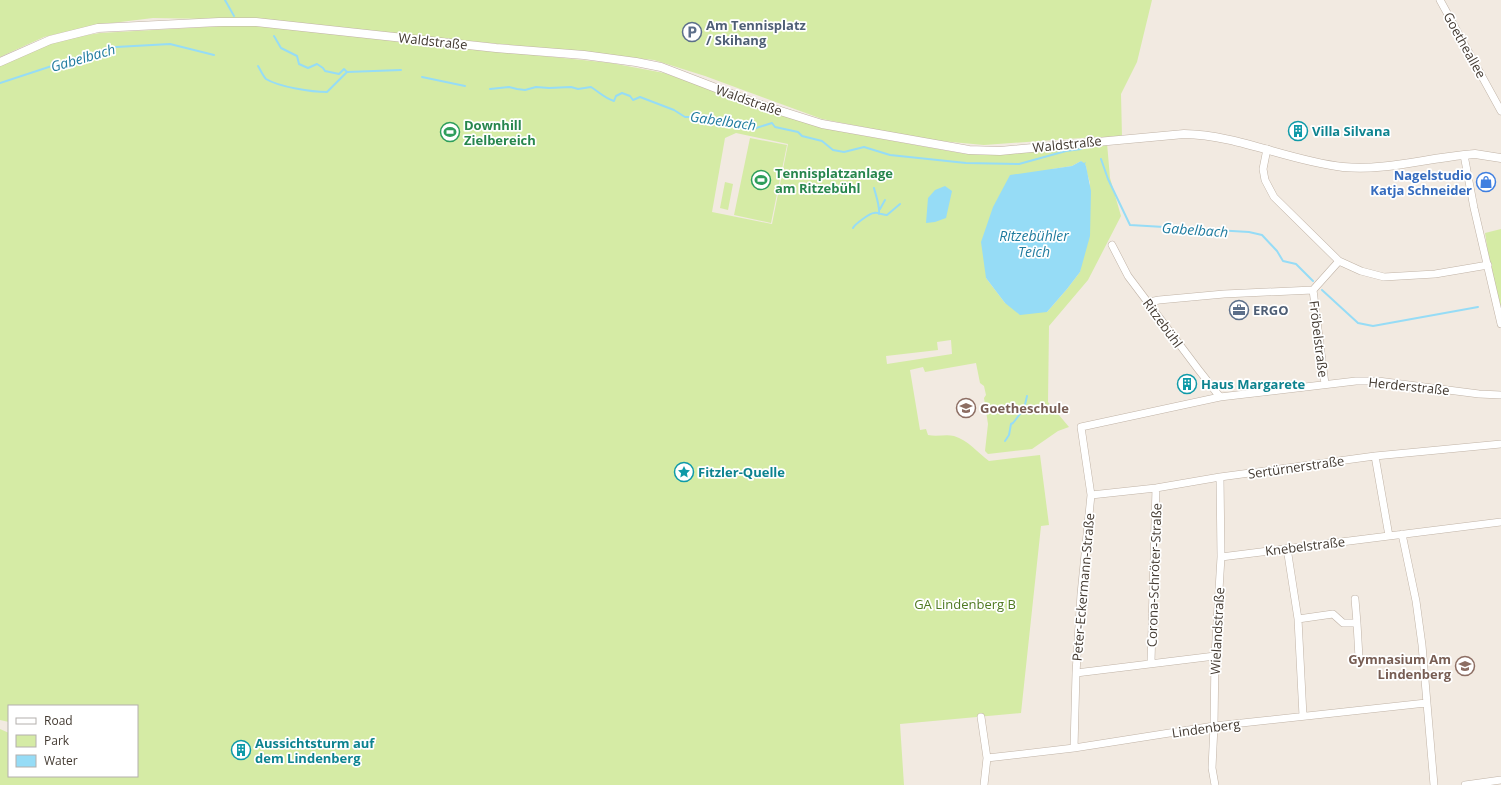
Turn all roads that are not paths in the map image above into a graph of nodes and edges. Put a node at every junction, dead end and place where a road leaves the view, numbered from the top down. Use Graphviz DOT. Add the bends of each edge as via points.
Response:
graph roads {
  1 [pos="1440,0"];
  2 [pos="0,62"];
  3 [pos="1501,111"];
  4 [pos="1267,149"];
  5 [pos="1464,154"];
  6 [pos="1501,158"];
  7 [pos="1112,245"];
  8 [pos="1339,261"];
  9 [pos="1488,265"];
  10 [pos="1313,290"];
  11 [pos="1149,302"];
  12 [pos="1501,324"];
  13 [pos="1325,384"];
  14 [pos="1501,395"];
  15 [pos="1220,397"];
  16 [pos="1081,427"];
  17 [pos="1501,444"];
  18 [pos="1375,456"];
  19 [pos="1220,477"];
  20 [pos="1156,488"];
  21 [pos="1091,495"];
  22 [pos="1501,522"];
  23 [pos="1402,534"];
  24 [pos="1388,536"];
  25 [pos="1287,548"];
  26 [pos="1221,557"];
  27 [pos="1355,599"];
  28 [pos="1298,619"];
  29 [pos="1357,623"];
  30 [pos="1215,656"];
  31 [pos="1359,658"];
  32 [pos="1151,662"];
  33 [pos="1076,673"];
  34 [pos="1426,703"];
  35 [pos="1304,716"];
  36 [pos="981,717"];
  37 [pos="1214,726"];
  38 [pos="1074,748"];
  39 [pos="988,758"];
  40 [pos="1501,780"];
  41 [pos="984,785"];
  42 [pos="1215,785"];
  43 [pos="1434,785"];
  44 [pos="1465,785"];
  1 -- 3 [label="street, Goetheallee"];
  2 -- 4 [label="street, Waldstraße" via="50,40 98,28 219,22 280,24 636,62 661,68 755,103 822,124 962,149 1000,151 1184,134 1216,136"];
  4 -- 5 [label="street, Waldstraße" via="1315,162 1362,168"];
  4 -- 8 [label="street" via="1263,169 1265,180 1274,197"];
  5 -- 6 [label="street, Waldstraße"];
  5 -- 9 [label="street"];
  7 -- 11 [label="street, Ritzebühl" via="1128,276"];
  8 -- 9 [label="street" via="1361,271 1384,276 1435,274"];
  8 -- 10 [label="street"];
  9 -- 12 [label="street"];
  10 -- 11 [label="street, Fröbelstraße" via="1224,294"];
  10 -- 13 [label="street, Fröbelstraße"];
  11 -- 15 [label="street, Ritzebühl"];
  13 -- 14 [label="street, Herderstraße" via="1378,381"];
  13 -- 15 [label="street, Herderstraße"];
  15 -- 16 [label="street, Herderstraße"];
  16 -- 21 [label="street, Peter-Eckermann-Straße"];
  17 -- 18 [label="street, Sertürnerstraße"];
  18 -- 19 [label="street, Sertürnerstraße"];
  18 -- 24 [label="street"];
  19 -- 20 [label="street, Sertürnerstraße"];
  19 -- 26 [label="street, Wielandstraße"];
  20 -- 21 [label="street, Sertürnerstraße"];
  20 -- 32 [label="street, Corona-Schröter-Straße"];
  21 -- 33 [label="street, Peter-Eckermann-Straße"];
  22 -- 23 [label="street, Knebelstraße"];
  23 -- 24 [label="street, Knebelstraße"];
  23 -- 34 [label="street" via="1418,613"];
  24 -- 25 [label="street, Knebelstraße"];
  25 -- 26 [label="street, Knebelstraße"];
  25 -- 28 [label="street"];
  26 -- 30 [label="street, Wielandstraße"];
  27 -- 29 [label="street"];
  28 -- 29 [label="street" via="1333,614 1343,623"];
  28 -- 35 [label="street"];
  29 -- 31 [label="street"];
  30 -- 32 [label="street, Corona-Schröter-Straße"];
  30 -- 37 [label="street, Wielandstraße"];
  32 -- 33 [label="street, Corona-Schröter-Straße"];
  33 -- 38 [label="street, Peter-Eckermann-Straße"];
  34 -- 35 [label="street, Lindenberg"];
  34 -- 43 [label="street"];
  35 -- 37 [label="street, Lindenberg"];
  36 -- 39 [label="street"];
  37 -- 38 [label="street, Lindenberg"];
  37 -- 42 [label="street, Wielandstraße" via="1212,768"];
  38 -- 39 [label="street, Lindenberg"];
  39 -- 41 [label="street"];
  40 -- 44 [label="street"];
}
